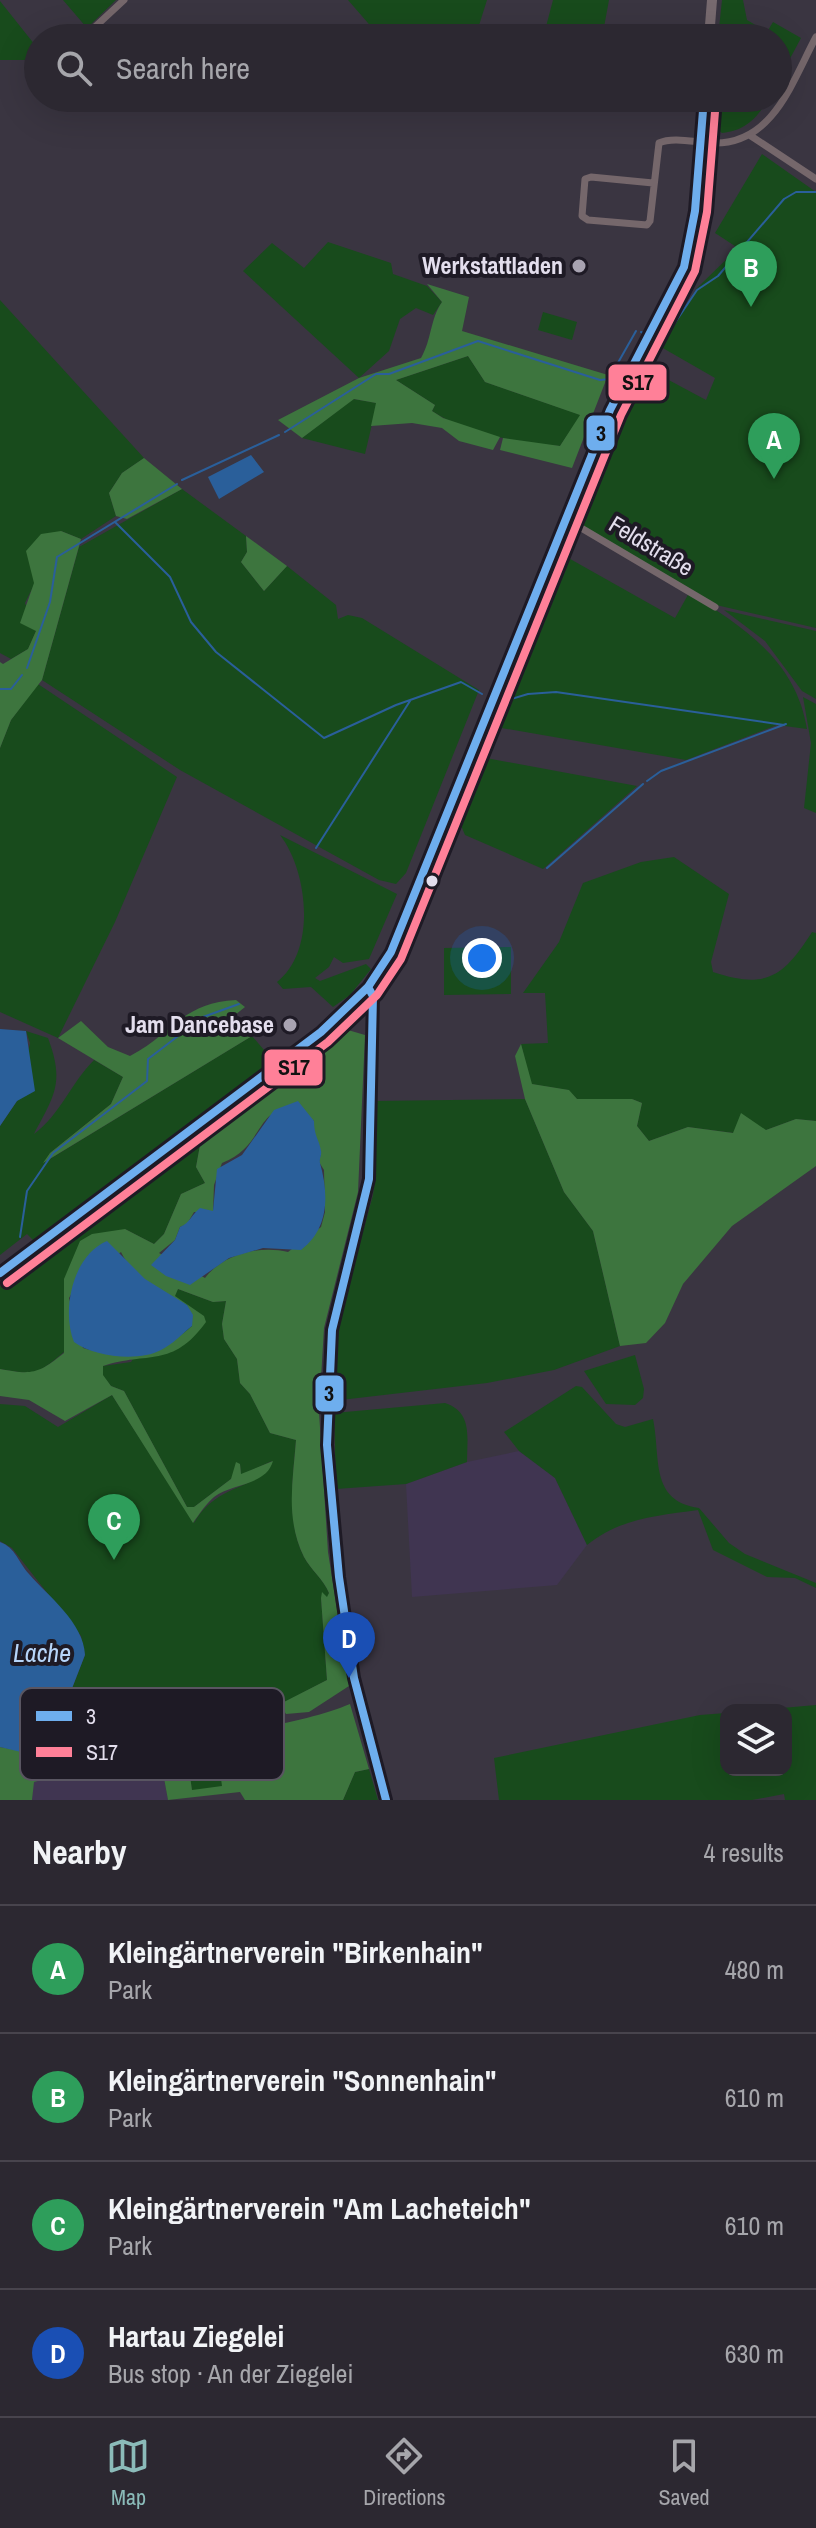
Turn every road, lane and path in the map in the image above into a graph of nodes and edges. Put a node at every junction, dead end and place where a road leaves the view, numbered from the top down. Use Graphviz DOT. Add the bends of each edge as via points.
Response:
graph roads {
  1 [pos="124,0"];
  2 [pos="712,0"];
  3 [pos="98,24"];
  4 [pos="710,24"];
  5 [pos="816,37"];
  6 [pos="792,80"];
  7 [pos="703,112"];
  8 [pos="774,112"];
  9 [pos="751,136"];
  10 [pos="700,143"];
  11 [pos="816,179"];
  12 [pos="653,183"];
  13 [pos="566,519"];
  14 [pos="715,607"];
  15 [pos="368,987"];
  16 [pos="0,1273"];
  17 [pos="386,1800"];
  1 -- 3 [label="street"];
  2 -- 4 [label="main road"];
  5 -- 6 [label="street"];
  7 -- 10 [label="main road"];
  8 -- 9 [label="street"];
  9 -- 10 [label="street"];
  9 -- 11 [label="street"];
  10 -- 12 [label="street" via="659,143"];
  10 -- 13 [label="main road" via="684,267 610,410"];
  12 -- 12 [label="street" via="647,225 582,216 585,179"];
  13 -- 14 [label="street, Feldstraße"];
  13 -- 15 [label="main road" via="401,930"];
  15 -- 16 [label="main road" via="321,1032"];
  15 -- 17 [label="street" via="373,996 369,1179 332,1330 326,1407 339,1577 352,1665"];
}
